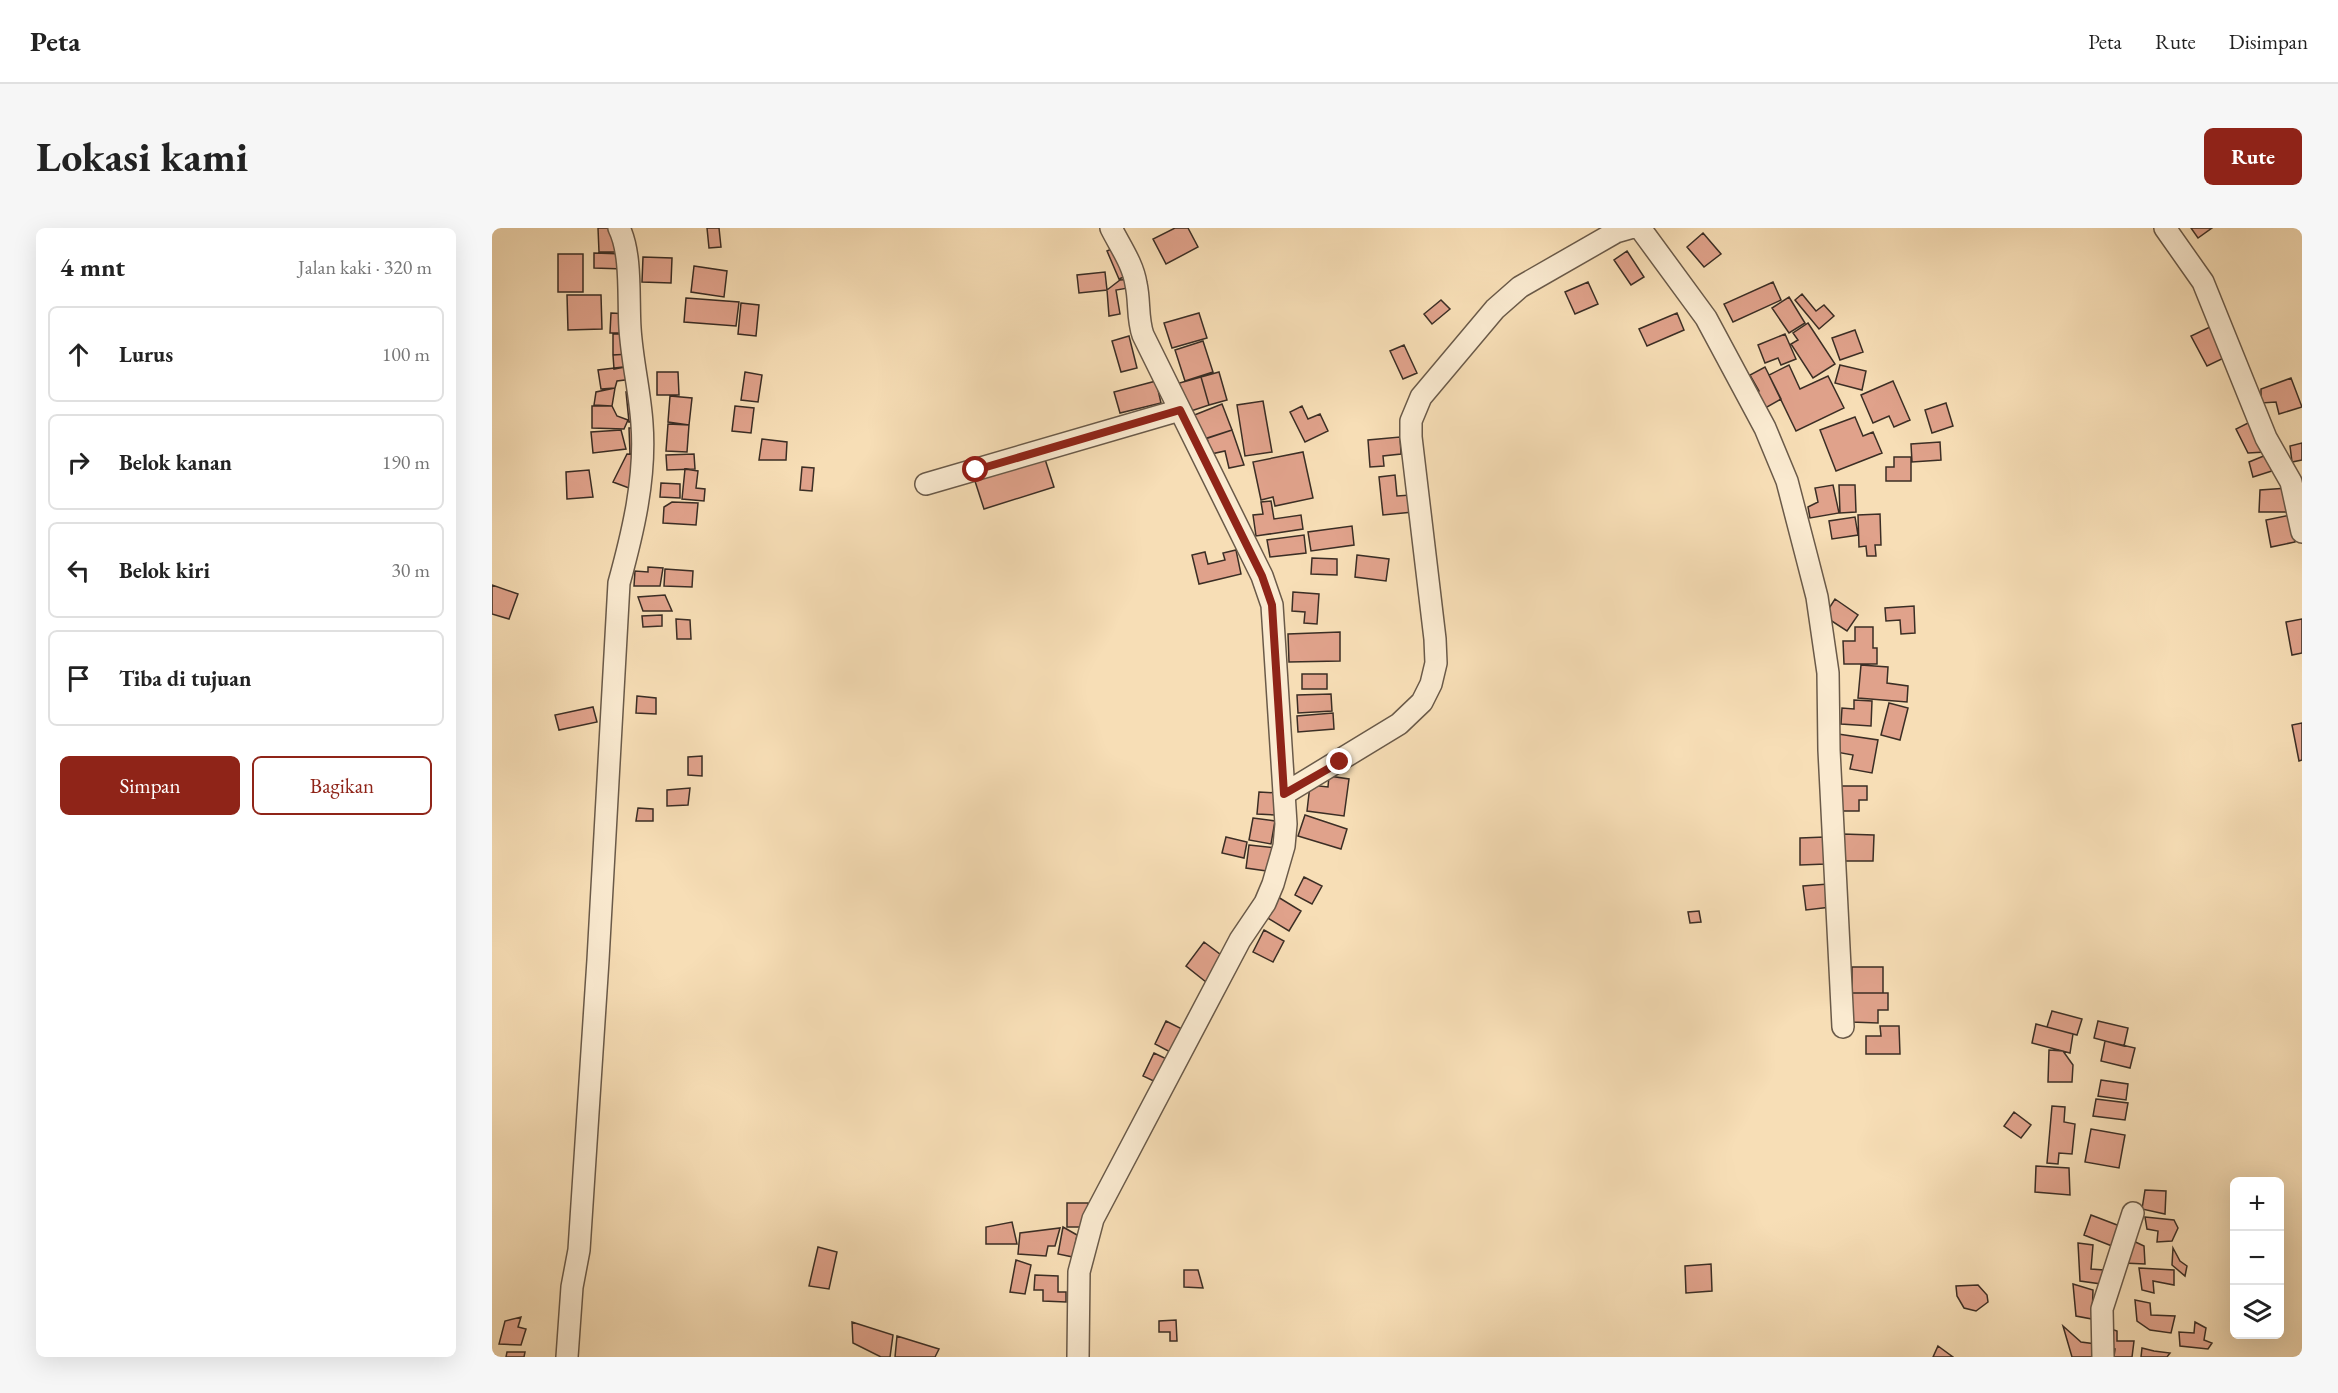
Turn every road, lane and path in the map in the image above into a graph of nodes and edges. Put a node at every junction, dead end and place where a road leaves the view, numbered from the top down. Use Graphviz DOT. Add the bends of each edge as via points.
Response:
graph roads {
  1 [pos="619,228"];
  2 [pos="1111,228"];
  3 [pos="1630,228"];
  4 [pos="1640,228"];
  5 [pos="2165,228"];
  6 [pos="1180,410"];
  7 [pos="926,484"];
  8 [pos="2302,532"];
  9 [pos="1284,794"];
  10 [pos="1843,1027"];
  11 [pos="2133,1213"];
  12 [pos="567,1357"];
  13 [pos="1078,1357"];
  14 [pos="2103,1357"];
  1 -- 12 [label="street" via="626,257 631,348 642,425 641,472 633,531 619,583 579,1250"];
  2 -- 6 [label="street" via="1133,271 1143,335"];
  3 -- 9 [label="street" via="1616,232 1520,287 1495,309 1420,398 1411,421 1411,437 1435,639 1436,663 1431,684 1422,702 1399,724"];
  4 -- 10 [label="street" via="1706,318 1766,428 1787,481 1807,558 1828,673"];
  5 -- 8 [label="street" via="2203,282 2266,438 2291,482"];
  6 -- 7 [label="street"];
  6 -- 9 [label="street" via="1262,576 1272,605"];
  9 -- 13 [label="street" via="1284,846 1273,885 1093,1219 1079,1272"];
  11 -- 14 [label="street" via="2102,1309"];
}
